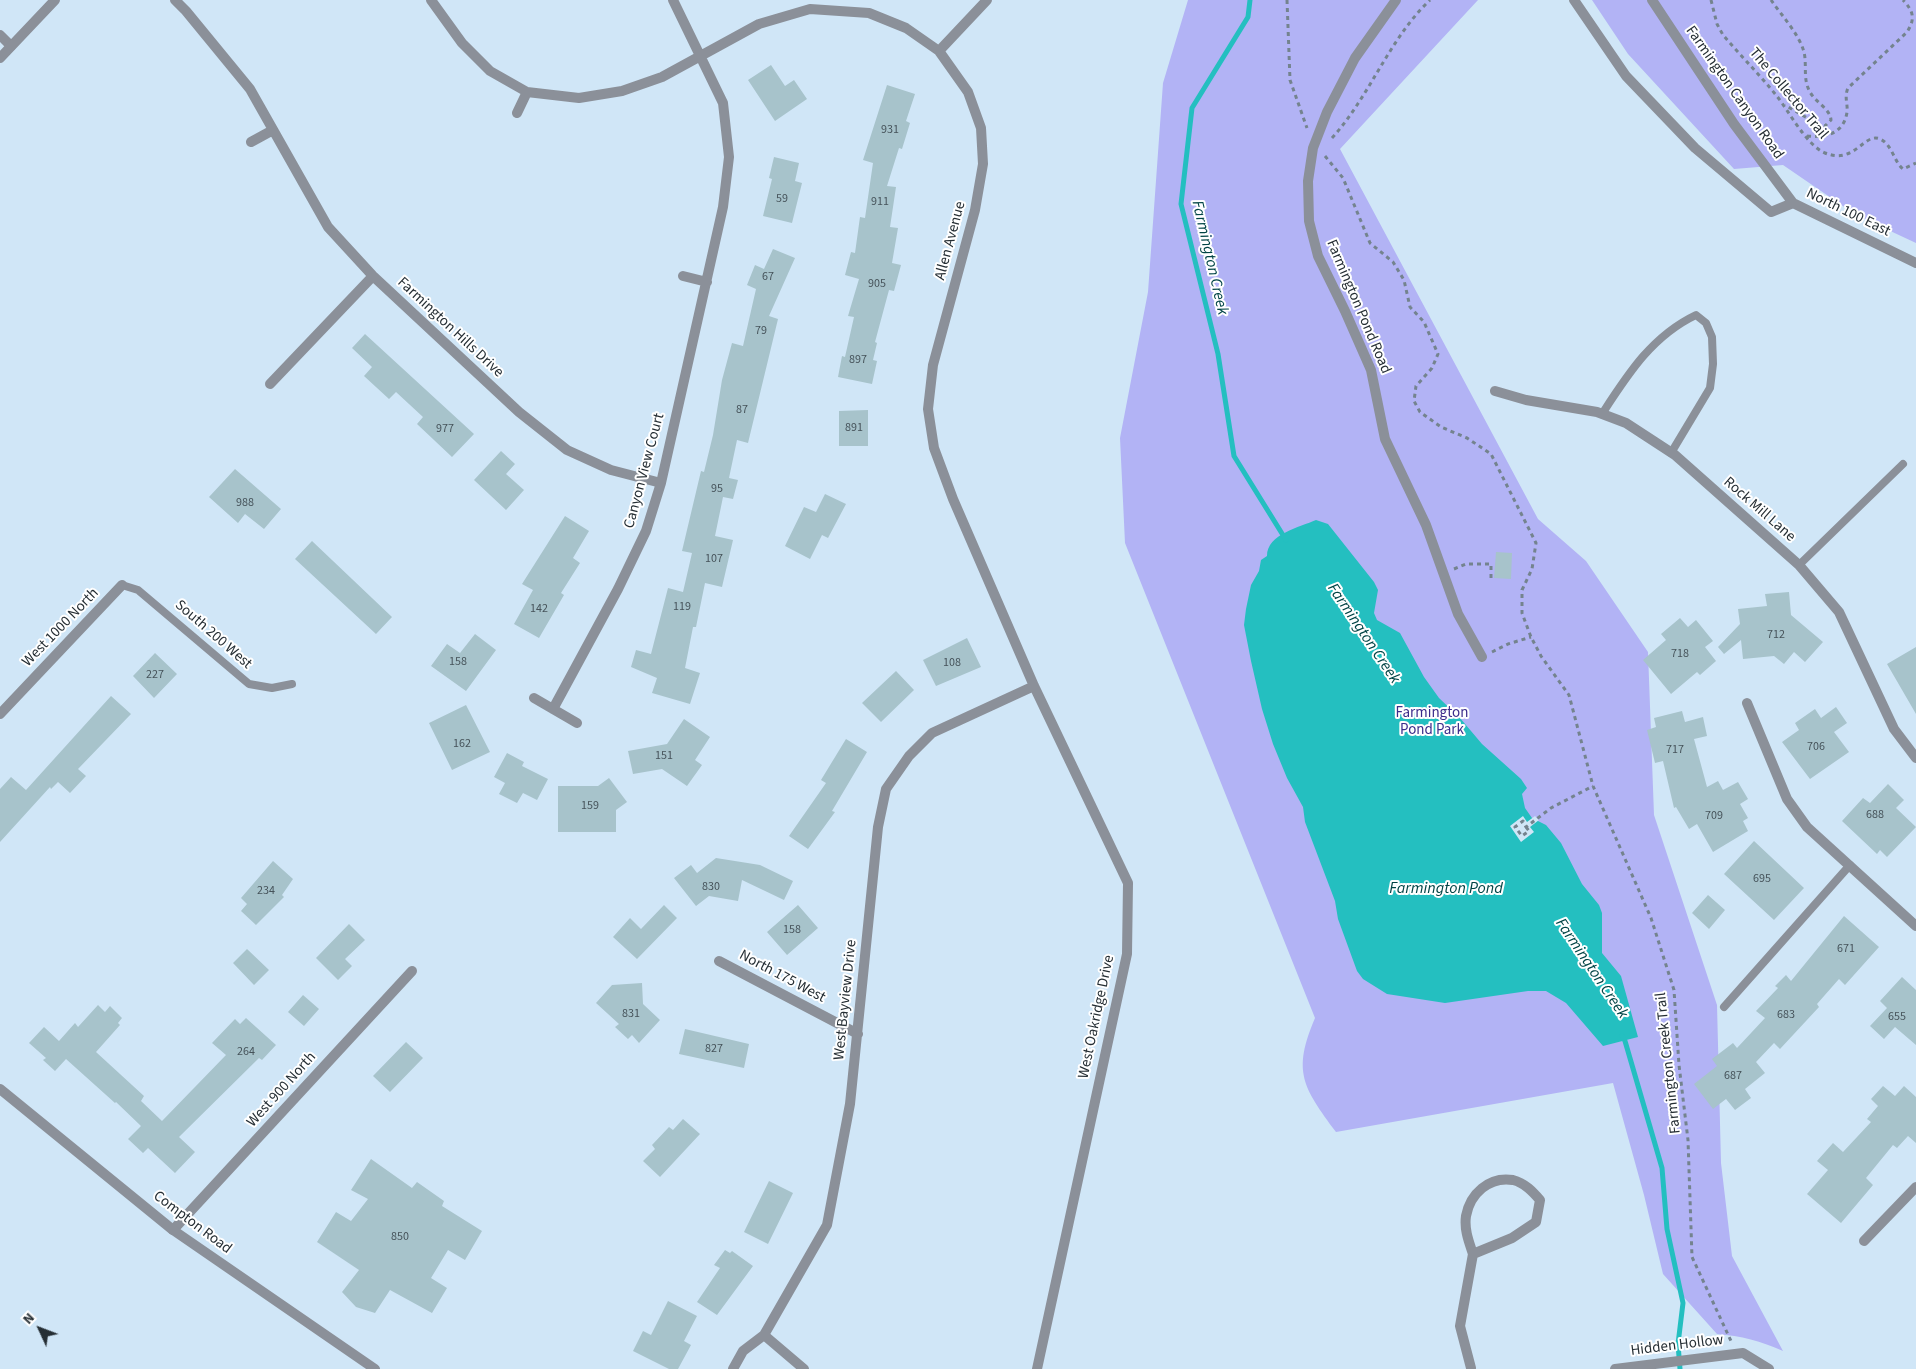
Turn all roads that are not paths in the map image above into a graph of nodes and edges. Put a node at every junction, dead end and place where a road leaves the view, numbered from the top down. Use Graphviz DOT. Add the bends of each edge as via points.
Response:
graph roads {
  1 [pos="55,0"];
  2 [pos="175,0"];
  3 [pos="431,0"];
  4 [pos="673,0"];
  5 [pos="986,0"];
  6 [pos="1396,0"];
  7 [pos="1574,0"];
  8 [pos="1652,0"];
  9 [pos="0,35"];
  10 [pos="11,46"];
  11 [pos="939,51"];
  12 [pos="701,57"];
  13 [pos="0,58"];
  14 [pos="527,92"];
  15 [pos="517,113"];
  16 [pos="273,130"];
  17 [pos="252,142"];
  18 [pos="1793,203"];
  19 [pos="1916,263"];
  20 [pos="373,276"];
  21 [pos="682,276"];
  22 [pos="706,282"];
  23 [pos="270,384"];
  24 [pos="1495,391"];
  25 [pos="1602,414"];
  26 [pos="1671,453"];
  27 [pos="1903,464"];
  28 [pos="661,483"];
  29 [pos="1800,565"];
  30 [pos="122,585"];
  31 [pos="1482,657"];
  32 [pos="292,684"];
  33 [pos="1034,686"];
  34 [pos="534,698"];
  35 [pos="1746,704"];
  36 [pos="553,709"];
  37 [pos="0,714"];
  38 [pos="576,723"];
  39 [pos="1916,758"];
  40 [pos="1850,865"];
  41 [pos="1916,926"];
  42 [pos="719,961"];
  43 [pos="412,971"];
  44 [pos="1724,1007"];
  45 [pos="858,1034"];
  46 [pos="0,1089"];
  47 [pos="1916,1186"];
  48 [pos="174,1230"];
  49 [pos="1864,1241"];
  50 [pos="1473,1254"];
  51 [pos="764,1335"];
  52 [pos="375,1369"];
  53 [pos="733,1369"];
  54 [pos="804,1369"];
  55 [pos="1036,1369"];
  56 [pos="1472,1369"];
  57 [pos="1615,1369"];
  58 [pos="1769,1369"];
  1 -- 10 [label="street"];
  2 -- 16 [label="street, Farmington Hills Drive" via="250,89"];
  3 -- 14 [label="street" via="462,43 490,71"];
  4 -- 12 [label="street, Canyon View Court"];
  5 -- 11 [label="street"];
  6 -- 31 [label="street, Farmington Pond Road" via="1355,58 1327,112 1308,181 1309,221 1318,256 1371,370 1385,440 1426,525 1458,614"];
  7 -- 18 [label="street" via="1626,76 1695,148 1771,212"];
  8 -- 18 [label="street, Farmington Canyon Road" via="1734,124"];
  9 -- 10 [label="street"];
  10 -- 13 [label="street"];
  11 -- 12 [label="street, Allen Avenue" via="906,28 869,12 810,9 759,24"];
  11 -- 33 [label="street, Allen Avenue" via="968,92 981,128 983,164 976,210 932,365 929,416 934,448 952,499"];
  12 -- 14 [label="street, Allen Avenue" via="662,77 622,91 580,98"];
  12 -- 22 [label="street, Canyon View Court" via="723,104 729,157 723,207"];
  14 -- 15 [label="street"];
  16 -- 17 [label="street"];
  16 -- 20 [label="street, Farmington Hills Drive" via="328,227"];
  18 -- 19 [label="street, North 100 East"];
  20 -- 23 [label="street"];
  20 -- 28 [label="street, Farmington Hills Drive" via="518,412 567,450 611,470"];
  21 -- 22 [label="street"];
  22 -- 28 [label="street, Canyon View Court"];
  24 -- 25 [label="street, Rock Mill Lane"];
  25 -- 26 [label="street, Rock Mill Lane" via="1626,423"];
  25 -- 26 [label="lane" via="1638,360 1665,334 1696,315 1706,323 1712,337 1710,388"];
  26 -- 29 [label="street, Rock Mill Lane"];
  27 -- 29 [label="lane"];
  28 -- 36 [label="street, Canyon View Court" via="642,540"];
  29 -- 39 [label="street, Rock Mill Lane" via="1839,612 1894,730"];
  30 -- 32 [label="lane, South 200 West" via="138,590 249,684 272,688"];
  30 -- 37 [label="street, West 1000 North"];
  33 -- 45 [label="street, West Bayview Drive" via="932,733 908,756 886,789 878,827"];
  33 -- 55 [label="street, West Oakridge Drive" via="1128,883 1126,954"];
  34 -- 36 [label="street"];
  35 -- 40 [label="street" via="1787,799 1807,828"];
  36 -- 38 [label="street"];
  40 -- 41 [label="street"];
  40 -- 44 [label="lane"];
  42 -- 45 [label="street, North 175 West"];
  43 -- 48 [label="street, West 900 North"];
  45 -- 51 [label="street, West Bayview Drive" via="850,1104 827,1226"];
  46 -- 48 [label="street, Compton Road"];
  47 -- 49 [label="street"];
  48 -- 52 [label="street, Compton Road"];
  50 -- 50 [label="street" via="1512,1238 1536,1222 1540,1200 1529,1188 1513,1180 1498,1180 1481,1188 1470,1202 1466,1217 1466,1235"];
  50 -- 56 [label="street" via="1460,1326"];
  51 -- 53 [label="street, West Bayview Drive" via="743,1351"];
  51 -- 54 [label="street"];
  57 -- 58 [label="street, Hidden Hollow" via="1743,1354"];
}
